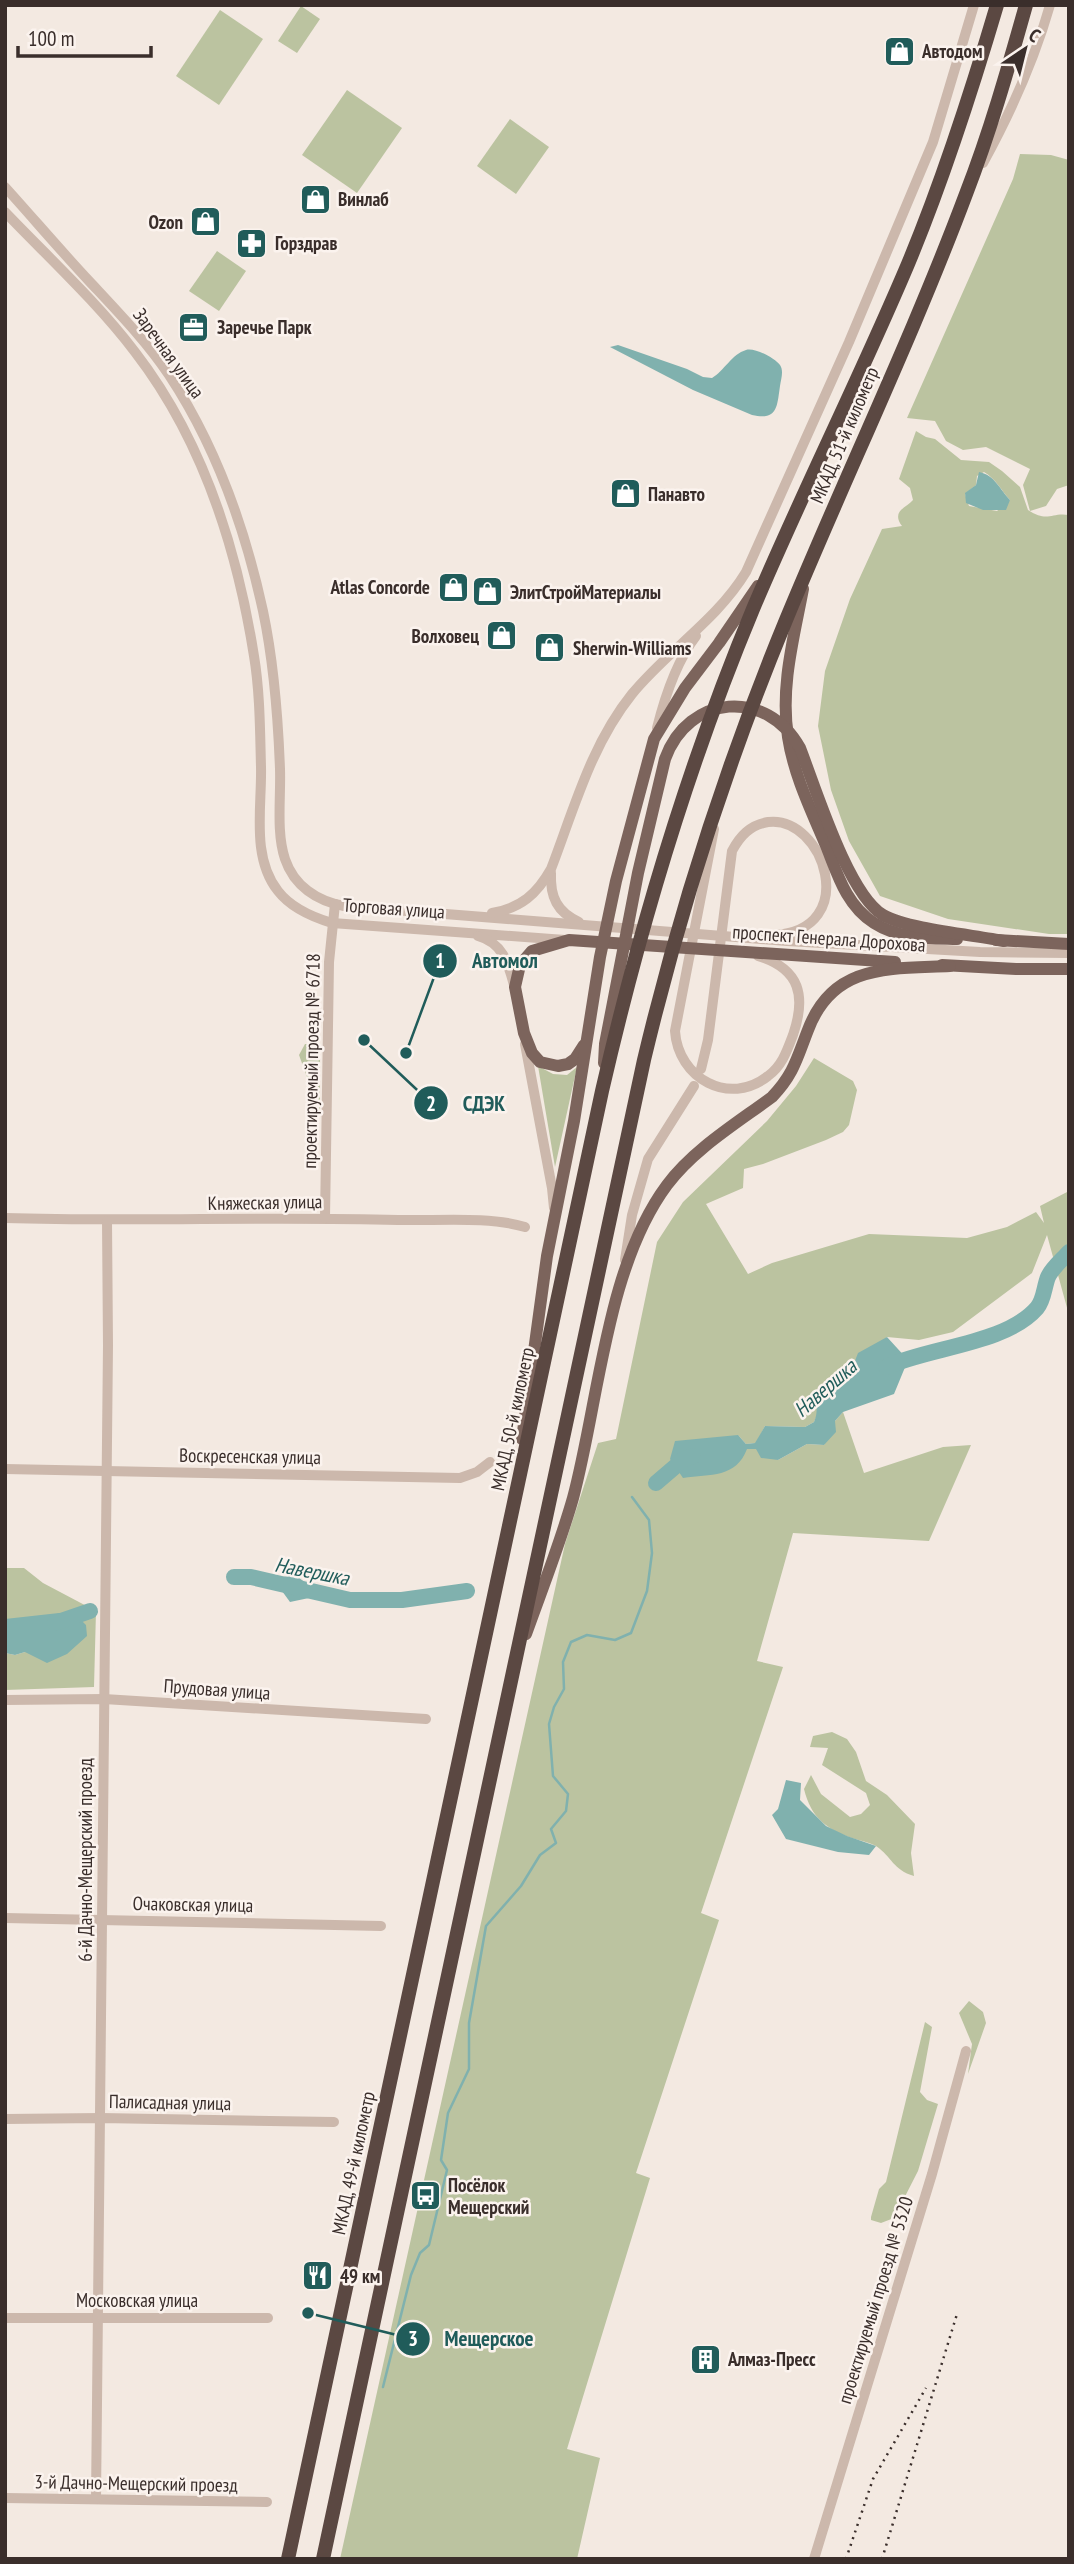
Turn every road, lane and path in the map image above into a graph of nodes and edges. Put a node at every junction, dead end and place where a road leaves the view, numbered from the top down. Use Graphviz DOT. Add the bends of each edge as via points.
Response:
graph roads {
  1 [pos="974,5"];
  2 [pos="997,5"];
  3 [pos="1026,5"];
  4 [pos="1050,5"];
  5 [pos="5,187"];
  6 [pos="967,191"];
  7 [pos="5,212"];
  8 [pos="777,556"];
  9 [pos="807,571"];
  10 [pos="263,612"];
  11 [pos="246,615"];
  12 [pos="711,616"];
  13 [pos="654,739"];
  14 [pos="722,789"];
  15 [pos="660,867"];
  16 [pos="551,869"];
  17 [pos="335,904"];
  18 [pos="478,916"];
  19 [pos="332,923"];
  20 [pos="589,926"];
  21 [pos="461,931"];
  22 [pos="746,937"];
  23 [pos="569,940"];
  24 [pos="587,941"];
  25 [pos="1004,941"];
  26 [pos="1069,944"];
  27 [pos="744,952"];
  28 [pos="1069,953"];
  29 [pos="950,966"];
  30 [pos="1069,969"];
  31 [pos="514,987"];
  32 [pos="524,1033"];
  33 [pos="588,1035"];
  34 [pos="701,1069"];
  35 [pos="694,1086"];
  36 [pos="602,1091"];
  37 [pos="554,1214"];
  38 [pos="5,1218"];
  39 [pos="325,1218"];
  40 [pos="107,1221"];
  41 [pos="525,1227"];
  42 [pos="620,1288"];
  43 [pos="490,1462"];
  44 [pos="5,1469"];
  45 [pos="105,1470"];
  46 [pos="512,1513"];
  47 [pos="513,1674"];
  48 [pos="104,1699"];
  49 [pos="5,1700"];
  50 [pos="426,1719"];
  51 [pos="5,1918"];
  52 [pos="102,1919"];
  53 [pos="381,1926"];
  54 [pos="412,1980"];
  55 [pos="966,2051"];
  56 [pos="101,2118"];
  57 [pos="5,2119"];
  58 [pos="334,2122"];
  59 [pos="5,2318"];
  60 [pos="98,2318"];
  61 [pos="268,2318"];
  62 [pos="5,2498"];
  63 [pos="96,2499"];
  64 [pos="267,2502"];
  65 [pos="288,2559"];
  66 [pos="323,2559"];
  67 [pos="814,2559"];
  1 -- 12 [label="street" via="933,142 892,243 753,557 738,585"];
  2 -- 8 [label="highway, МКАД, 51-й километр" via="946,165 909,261"];
  3 -- 6 [label="highway, МКАД, 51-й километр"];
  4 -- 6 [label="street" via="1013,106"];
  5 -- 10 [label="street, Заречная улица" via="169,375 227,488"];
  6 -- 9 [label="highway, МКАД, 51-й километр"];
  7 -- 11 [label="street, Заречная улица" via="134,351 178,416 213,493"];
  8 -- 13 [label="main road"];
  8 -- 15 [label="highway, МКАД, 51-й километр" via="715,706"];
  9 -- 14 [label="highway, МКАД, 51-й километр"];
  9 -- 25 [label="main road" via="786,691 788,737 798,777 844,891 874,923 899,934"];
  10 -- 17 [label="street, Торговая улица" via="277,697 284,853 302,887"];
  11 -- 19 [label="street, Торговая улица" via="259,702 260,834 265,866 283,897 300,910"];
  12 -- 13 [label="street" via="680,662"];
  12 -- 16 [label="street" via="630,697 591,764"];
  13 -- 33 [label="main road" via="616,881"];
  14 -- 27 [label="street" via="675,1031 685,1064 702,1080 732,1088 756,1083 776,1069 800,1012 798,988 784,968"];
  14 -- 47 [label="highway, МКАД, 51-й километр" via="693,877 644,1060"];
  15 -- 36 [label="highway, МКАД, 50-й километр"];
  16 -- 18 [label="street" via="538,890 520,905"];
  16 -- 20 [label="street" via="550,887 557,905"];
  17 -- 18 [label="street, Торговая улица"];
  17 -- 19 [label="street, проектируемый проезд № 6718"];
  18 -- 20 [label="street, Торговая улица"];
  19 -- 21 [label="street, Торговая улица"];
  19 -- 39 [label="street, проектируемый проезд № 6718"];
  20 -- 22 [label="street, проспект Генерала Дорохова"];
  21 -- 23 [label="street, Торговая улица"];
  21 -- 31 [label="street" via="483,937 502,951"];
  22 -- 28 [label="street, проспект Генерала Дорохова"];
  22 -- 34 [label="street" via="796,932 816,918 826,900 826,878 815,849 805,835 786,823 773,821 751,828 732,851"];
  23 -- 24 [label="main road, Торговая улица"];
  23 -- 31 [label="main road" via="533,951 520,965"];
  24 -- 27 [label="main road, проспект Генерала Дорохова"];
  25 -- 26 [label="main road"];
  25 -- 36 [label="main road" via="902,922 873,908 853,882 795,740 775,719 748,707 710,710 685,726 669,750 645,842 605,1044"];
  27 -- 29 [label="main road, проспект Генерала Дорохова"];
  29 -- 30 [label="main road, проспект Генерала Дорохова"];
  29 -- 42 [label="main road" via="867,972 833,989 815,1014 785,1084 686,1163 668,1184 638,1234"];
  31 -- 32 [label="main road"];
  32 -- 33 [label="main road" via="540,1062 558,1066 575,1059"];
  32 -- 37 [label="street"];
  33 -- 37 [label="main road"];
  35 -- 42 [label="street" via="648,1159 632,1215"];
  36 -- 46 [label="highway, МКАД, 50-й километр"];
  37 -- 46 [label="main road"];
  38 -- 40 [label="street, Княжеская улица"];
  39 -- 40 [label="street, Княжеская улица"];
  39 -- 41 [label="street, Княжеская улица" via="461,1220"];
  40 -- 45 [label="street, 6-й Дачно-Мещерский проезд"];
  42 -- 47 [label="main road" via="573,1498"];
  43 -- 45 [label="street, Воскресенская улица" via="460,1478"];
  44 -- 45 [label="street, Воскресенская улица"];
  45 -- 48 [label="street, 6-й Дачно-Мещерский проезд"];
  46 -- 54 [label="highway, МКАД, 50-й километр"];
  47 -- 66 [label="highway"];
  48 -- 49 [label="street, Прудовая улица"];
  48 -- 50 [label="street, Прудовая улица"];
  48 -- 52 [label="street, 6-й Дачно-Мещерский проезд"];
  51 -- 52 [label="street, Очаковская улица"];
  52 -- 53 [label="street, Очаковская улица"];
  52 -- 56 [label="street, 6-й Дачно-Мещерский проезд"];
  54 -- 65 [label="highway, МКАД, 49-й километр"];
  55 -- 67 [label="street, проектируемый проезд № 5320"];
  56 -- 57 [label="street, Палисадная улица"];
  56 -- 58 [label="street, Палисадная улица"];
  56 -- 60 [label="street, 6-й Дачно-Мещерский проезд"];
  59 -- 60 [label="street, Московская улица"];
  60 -- 61 [label="street, Московская улица"];
  60 -- 63 [label="street, 6-й Дачно-Мещерский проезд"];
  62 -- 63 [label="street, 3-й Дачно-Мещерский проезд"];
  63 -- 64 [label="street, 3-й Дачно-Мещерский проезд"];
}
